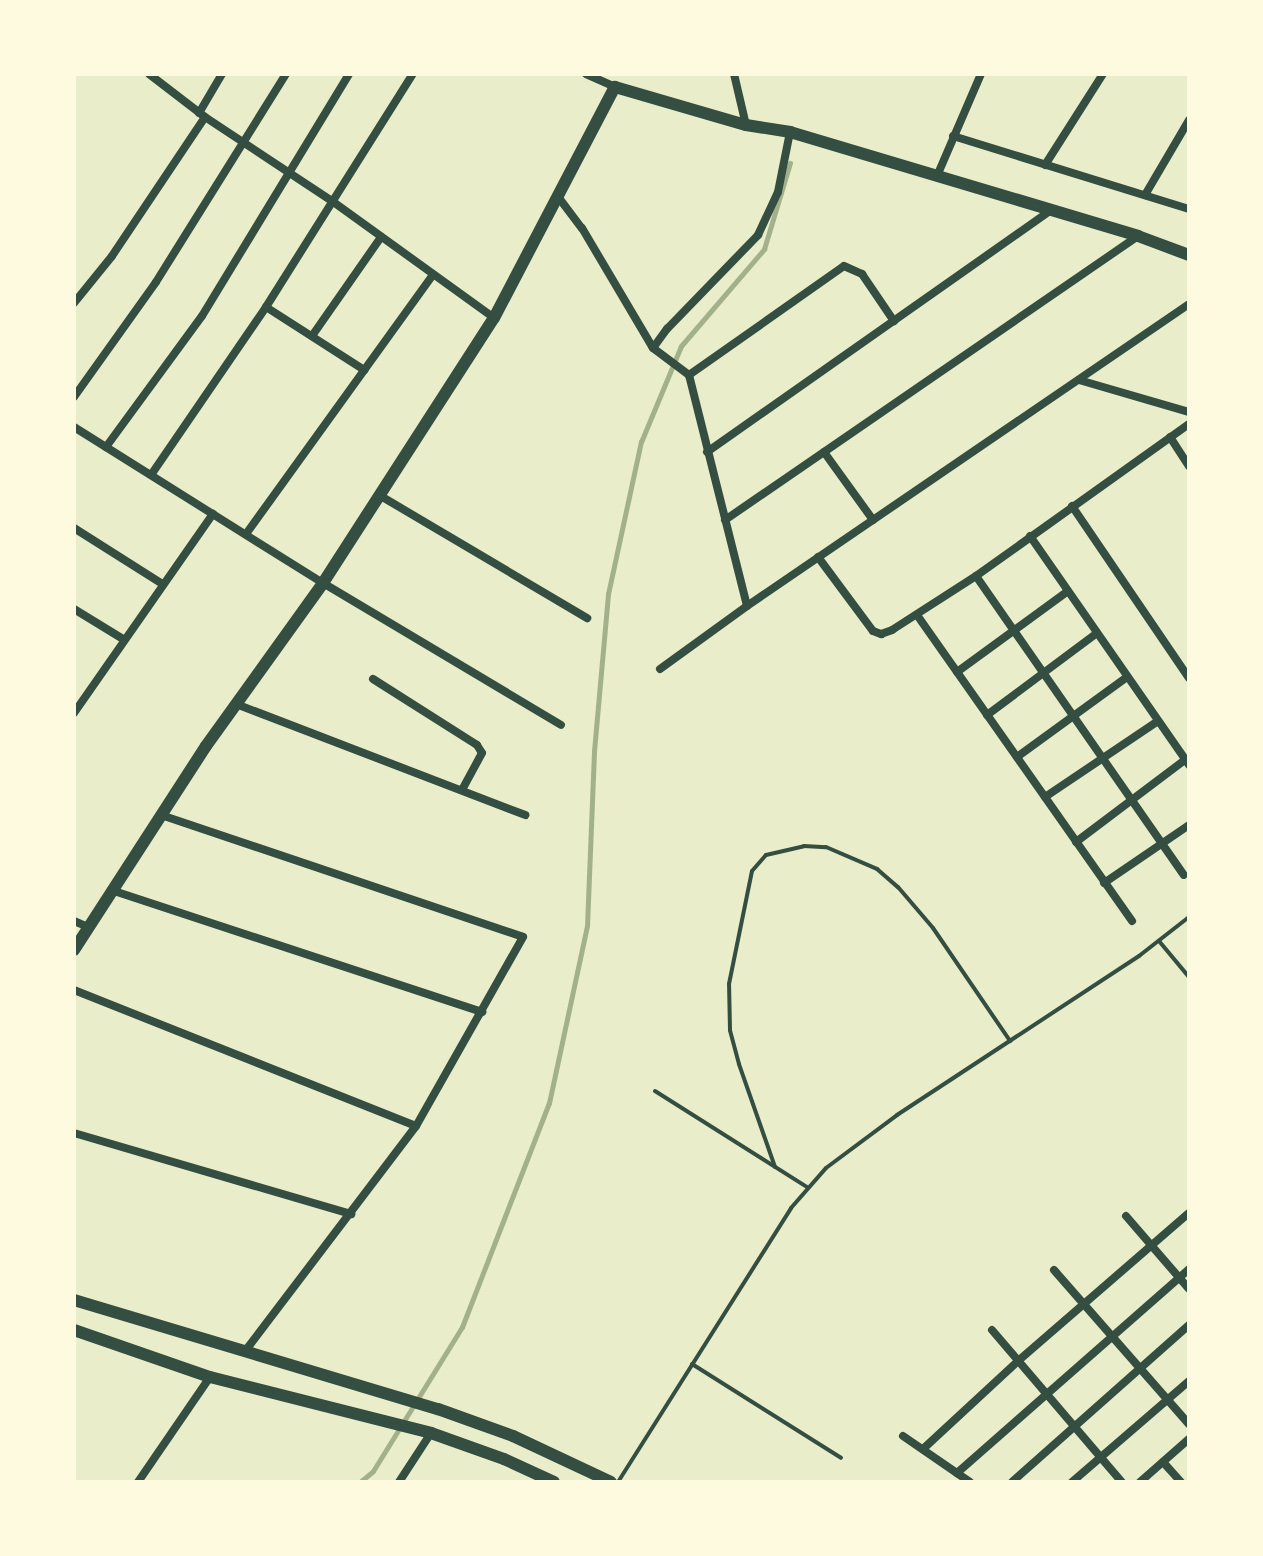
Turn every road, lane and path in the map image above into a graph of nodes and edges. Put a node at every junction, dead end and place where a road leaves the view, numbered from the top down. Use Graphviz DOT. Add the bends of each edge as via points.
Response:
graph roads {
  1 [pos="222,74"];
  2 [pos="286,74"];
  3 [pos="349,74"];
  4 [pos="413,74"];
  5 [pos="586,74"];
  6 [pos="734,74"];
  7 [pos="981,74"];
  8 [pos="1103,74"];
  9 [pos="155,76"];
  10 [pos="613,80"];
  11 [pos="202,115"];
  12 [pos="1189,120"];
  13 [pos="746,125"];
  14 [pos="790,132"];
  15 [pos="953,136"];
  16 [pos="245,142"];
  17 [pos="1045,165"];
  18 [pos="288,174"];
  19 [pos="937,176"];
  20 [pos="1145,195"];
  21 [pos="559,198"];
  22 [pos="332,201"];
  23 [pos="1189,209"];
  24 [pos="1050,211"];
  25 [pos="1138,236"];
  26 [pos="381,237"];
  27 [pos="1189,255"];
  28 [pos="433,275"];
  29 [pos="74,303"];
  30 [pos="1189,304"];
  31 [pos="266,307"];
  32 [pos="494,318"];
  33 [pos="894,321"];
  34 [pos="312,336"];
  35 [pos="653,348"];
  36 [pos="364,370"];
  37 [pos="689,375"];
  38 [pos="1079,380"];
  39 [pos="74,397"];
  40 [pos="1189,412"];
  41 [pos="1189,424"];
  42 [pos="74,427"];
  43 [pos="1170,437"];
  44 [pos="106,447"];
  45 [pos="707,452"];
  46 [pos="824,452"];
  47 [pos="1189,466"];
  48 [pos="151,475"];
  49 [pos="379,495"];
  50 [pos="1072,506"];
  51 [pos="213,514"];
  52 [pos="725,520"];
  53 [pos="873,520"];
  54 [pos="74,528"];
  55 [pos="246,534"];
  56 [pos="1030,536"];
  57 [pos="818,557"];
  58 [pos="976,576"];
  59 [pos="161,583"];
  60 [pos="323,583"];
  61 [pos="1068,591"];
  62 [pos="747,606"];
  63 [pos="74,609"];
  64 [pos="917,615"];
  65 [pos="587,618"];
  66 [pos="1014,629"];
  67 [pos="1097,633"];
  68 [pos="123,639"];
  69 [pos="660,669"];
  70 [pos="957,672"];
  71 [pos="1044,672"];
  72 [pos="1127,677"];
  73 [pos="1189,678"];
  74 [pos="373,679"];
  75 [pos="236,704"];
  76 [pos="75,709"];
  77 [pos="987,715"];
  78 [pos="1074,716"];
  79 [pos="1158,721"];
  80 [pos="561,725"];
  81 [pos="1017,757"];
  82 [pos="1103,758"];
  83 [pos="1187,763"];
  84 [pos="462,790"];
  85 [pos="1045,797"];
  86 [pos="1132,801"];
  87 [pos="161,815"];
  88 [pos="525,815"];
  89 [pos="1189,825"];
  90 [pos="1076,842"];
  91 [pos="1162,843"];
  92 [pos="1184,875"];
  93 [pos="1104,883"];
  94 [pos="111,890"];
  95 [pos="1189,917"];
  96 [pos="74,921"];
  97 [pos="1132,921"];
  98 [pos="88,927"];
  99 [pos="1159,941"];
  100 [pos="74,950"];
  101 [pos="1189,977"];
  102 [pos="74,990"];
  103 [pos="482,1012"];
  104 [pos="1010,1041"];
  105 [pos="655,1091"];
  106 [pos="416,1126"];
  107 [pos="74,1133"];
  108 [pos="775,1167"];
  109 [pos="807,1187"];
  110 [pos="1189,1213"];
  111 [pos="351,1214"];
  112 [pos="1126,1216"];
  113 [pos="1152,1245"];
  114 [pos="1189,1269"];
  115 [pos="1054,1270"];
  116 [pos="1179,1278"];
  117 [pos="1189,1289"];
  118 [pos="74,1300"];
  119 [pos="1084,1304"];
  120 [pos="1189,1325"];
  121 [pos="74,1330"];
  122 [pos="992,1330"];
  123 [pos="1112,1336"];
  124 [pos="247,1349"];
  125 [pos="1018,1361"];
  126 [pos="692,1364"];
  127 [pos="1140,1368"];
  128 [pos="210,1377"];
  129 [pos="1189,1381"];
  130 [pos="1046,1393"];
  131 [pos="1167,1399"];
  132 [pos="1189,1424"];
  133 [pos="1073,1425"];
  134 [pos="431,1433"];
  135 [pos="903,1436"];
  136 [pos="1189,1439"];
  137 [pos="923,1449"];
  138 [pos="1101,1457"];
  139 [pos="841,1458"];
  140 [pos="1163,1462"];
  141 [pos="957,1473"];
  142 [pos="138,1482"];
  143 [pos="399,1482"];
  144 [pos="554,1482"];
  145 [pos="611,1482"];
  146 [pos="618,1482"];
  147 [pos="970,1482"];
  148 [pos="1012,1482"];
  149 [pos="1072,1482"];
  150 [pos="1122,1482"];
  151 [pos="1140,1482"];
  152 [pos="1181,1482"];
  1 -- 11 [label="street"];
  2 -- 16 [label="street"];
  3 -- 18 [label="street"];
  4 -- 22 [label="street"];
  5 -- 10 [label="street"];
  6 -- 13 [label="street"];
  7 -- 15 [label="street"];
  8 -- 17 [label="street"];
  9 -- 11 [label="street"];
  10 -- 13 [label="main road"];
  10 -- 21 [label="main road"];
  11 -- 16 [label="street"];
  11 -- 29 [label="street" via="112,256"];
  12 -- 20 [label="street"];
  13 -- 14 [label="main road"];
  14 -- 19 [label="main road"];
  14 -- 35 [label="street" via="778,192 758,235"];
  15 -- 17 [label="street"];
  15 -- 19 [label="street"];
  16 -- 18 [label="street"];
  16 -- 39 [label="street" via="156,282"];
  17 -- 20 [label="street"];
  18 -- 22 [label="street"];
  18 -- 44 [label="street" via="202,316"];
  19 -- 24 [label="main road"];
  20 -- 23 [label="street"];
  21 -- 32 [label="main road"];
  21 -- 35 [label="street"];
  22 -- 26 [label="street"];
  22 -- 31 [label="street"];
  24 -- 25 [label="main road"];
  24 -- 33 [label="street"];
  25 -- 27 [label="main road"];
  25 -- 46 [label="street"];
  26 -- 28 [label="street"];
  26 -- 34 [label="street"];
  28 -- 32 [label="street"];
  28 -- 36 [label="street"];
  30 -- 38 [label="street"];
  31 -- 34 [label="street"];
  31 -- 48 [label="street"];
  32 -- 49 [label="main road"];
  33 -- 37 [label="street" via="862,274 844,266"];
  33 -- 45 [label="street"];
  34 -- 36 [label="street"];
  35 -- 37 [label="street"];
  36 -- 55 [label="street"];
  37 -- 45 [label="street"];
  38 -- 40 [label="street"];
  38 -- 53 [label="street"];
  41 -- 43 [label="street"];
  42 -- 44 [label="street"];
  43 -- 47 [label="street"];
  43 -- 50 [label="street"];
  44 -- 48 [label="street"];
  45 -- 52 [label="street"];
  46 -- 52 [label="street"];
  46 -- 53 [label="street"];
  48 -- 51 [label="street"];
  49 -- 60 [label="main road"];
  49 -- 65 [label="street"];
  50 -- 56 [label="street"];
  50 -- 73 [label="street"];
  51 -- 55 [label="street"];
  51 -- 59 [label="street"];
  52 -- 62 [label="street"];
  53 -- 57 [label="street"];
  54 -- 59 [label="street"];
  55 -- 60 [label="street"];
  56 -- 58 [label="street"];
  56 -- 61 [label="street"];
  57 -- 62 [label="street"];
  57 -- 64 [label="street" via="873,631 881,634"];
  58 -- 64 [label="street"];
  58 -- 66 [label="street"];
  59 -- 68 [label="street"];
  60 -- 75 [label="main road"];
  60 -- 80 [label="street"];
  61 -- 66 [label="street"];
  61 -- 67 [label="street"];
  62 -- 69 [label="street"];
  63 -- 68 [label="street"];
  64 -- 70 [label="street"];
  66 -- 70 [label="street"];
  66 -- 71 [label="street"];
  67 -- 71 [label="street"];
  67 -- 72 [label="street"];
  68 -- 76 [label="street"];
  70 -- 77 [label="street"];
  71 -- 77 [label="street"];
  71 -- 78 [label="street"];
  72 -- 78 [label="street"];
  72 -- 79 [label="street"];
  74 -- 84 [label="street" via="477,745 482,753"];
  75 -- 84 [label="street"];
  75 -- 87 [label="main road"];
  77 -- 81 [label="street"];
  78 -- 81 [label="street"];
  78 -- 82 [label="street"];
  79 -- 82 [label="street"];
  79 -- 83 [label="street"];
  81 -- 85 [label="street"];
  82 -- 85 [label="street"];
  82 -- 86 [label="street"];
  83 -- 86 [label="street"];
  84 -- 88 [label="street"];
  85 -- 90 [label="street"];
  86 -- 90 [label="street"];
  86 -- 91 [label="street"];
  87 -- 94 [label="main road"];
  87 -- 103 [label="street" via="523,937"];
  89 -- 91 [label="street"];
  90 -- 93 [label="street"];
  91 -- 92 [label="street"];
  91 -- 93 [label="street"];
  93 -- 97 [label="street"];
  94 -- 98 [label="main road"];
  94 -- 103 [label="street"];
  95 -- 99 [label="lane"];
  96 -- 98 [label="street"];
  98 -- 100 [label="main road"];
  99 -- 101 [label="lane"];
  99 -- 104 [label="lane"];
  102 -- 106 [label="street"];
  103 -- 106 [label="street"];
  104 -- 108 [label="lane" via="933,928 877,869 826,847 766,855 752,871 729,984 730,1030"];
  104 -- 109 [label="lane" via="897,1115"];
  105 -- 108 [label="lane"];
  106 -- 111 [label="street"];
  107 -- 111 [label="street"];
  108 -- 109 [label="lane"];
  109 -- 126 [label="lane"];
  110 -- 113 [label="street"];
  111 -- 124 [label="street"];
  112 -- 113 [label="street"];
  113 -- 116 [label="street"];
  113 -- 119 [label="street"];
  114 -- 116 [label="street"];
  115 -- 119 [label="street"];
  116 -- 117 [label="street"];
  116 -- 123 [label="street"];
  118 -- 124 [label="main road"];
  119 -- 123 [label="street"];
  119 -- 125 [label="street"];
  120 -- 127 [label="street"];
  121 -- 128 [label="main road"];
  122 -- 125 [label="street"];
  123 -- 127 [label="street"];
  123 -- 130 [label="street"];
  124 -- 145 [label="main road" via="513,1436"];
  125 -- 130 [label="street"];
  125 -- 137 [label="street"];
  126 -- 139 [label="lane"];
  126 -- 146 [label="lane"];
  127 -- 131 [label="street"];
  127 -- 133 [label="street"];
  128 -- 134 [label="main road"];
  128 -- 142 [label="street"];
  129 -- 131 [label="street"];
  130 -- 133 [label="street"];
  130 -- 141 [label="street"];
  131 -- 132 [label="street"];
  131 -- 138 [label="street"];
  133 -- 138 [label="street"];
  133 -- 148 [label="street"];
  134 -- 143 [label="street"];
  134 -- 144 [label="main road"];
  135 -- 137 [label="street"];
  136 -- 140 [label="street"];
  137 -- 141 [label="street"];
  138 -- 149 [label="street"];
  138 -- 150 [label="street"];
  140 -- 151 [label="street"];
  140 -- 152 [label="street"];
  141 -- 147 [label="street"];
}
